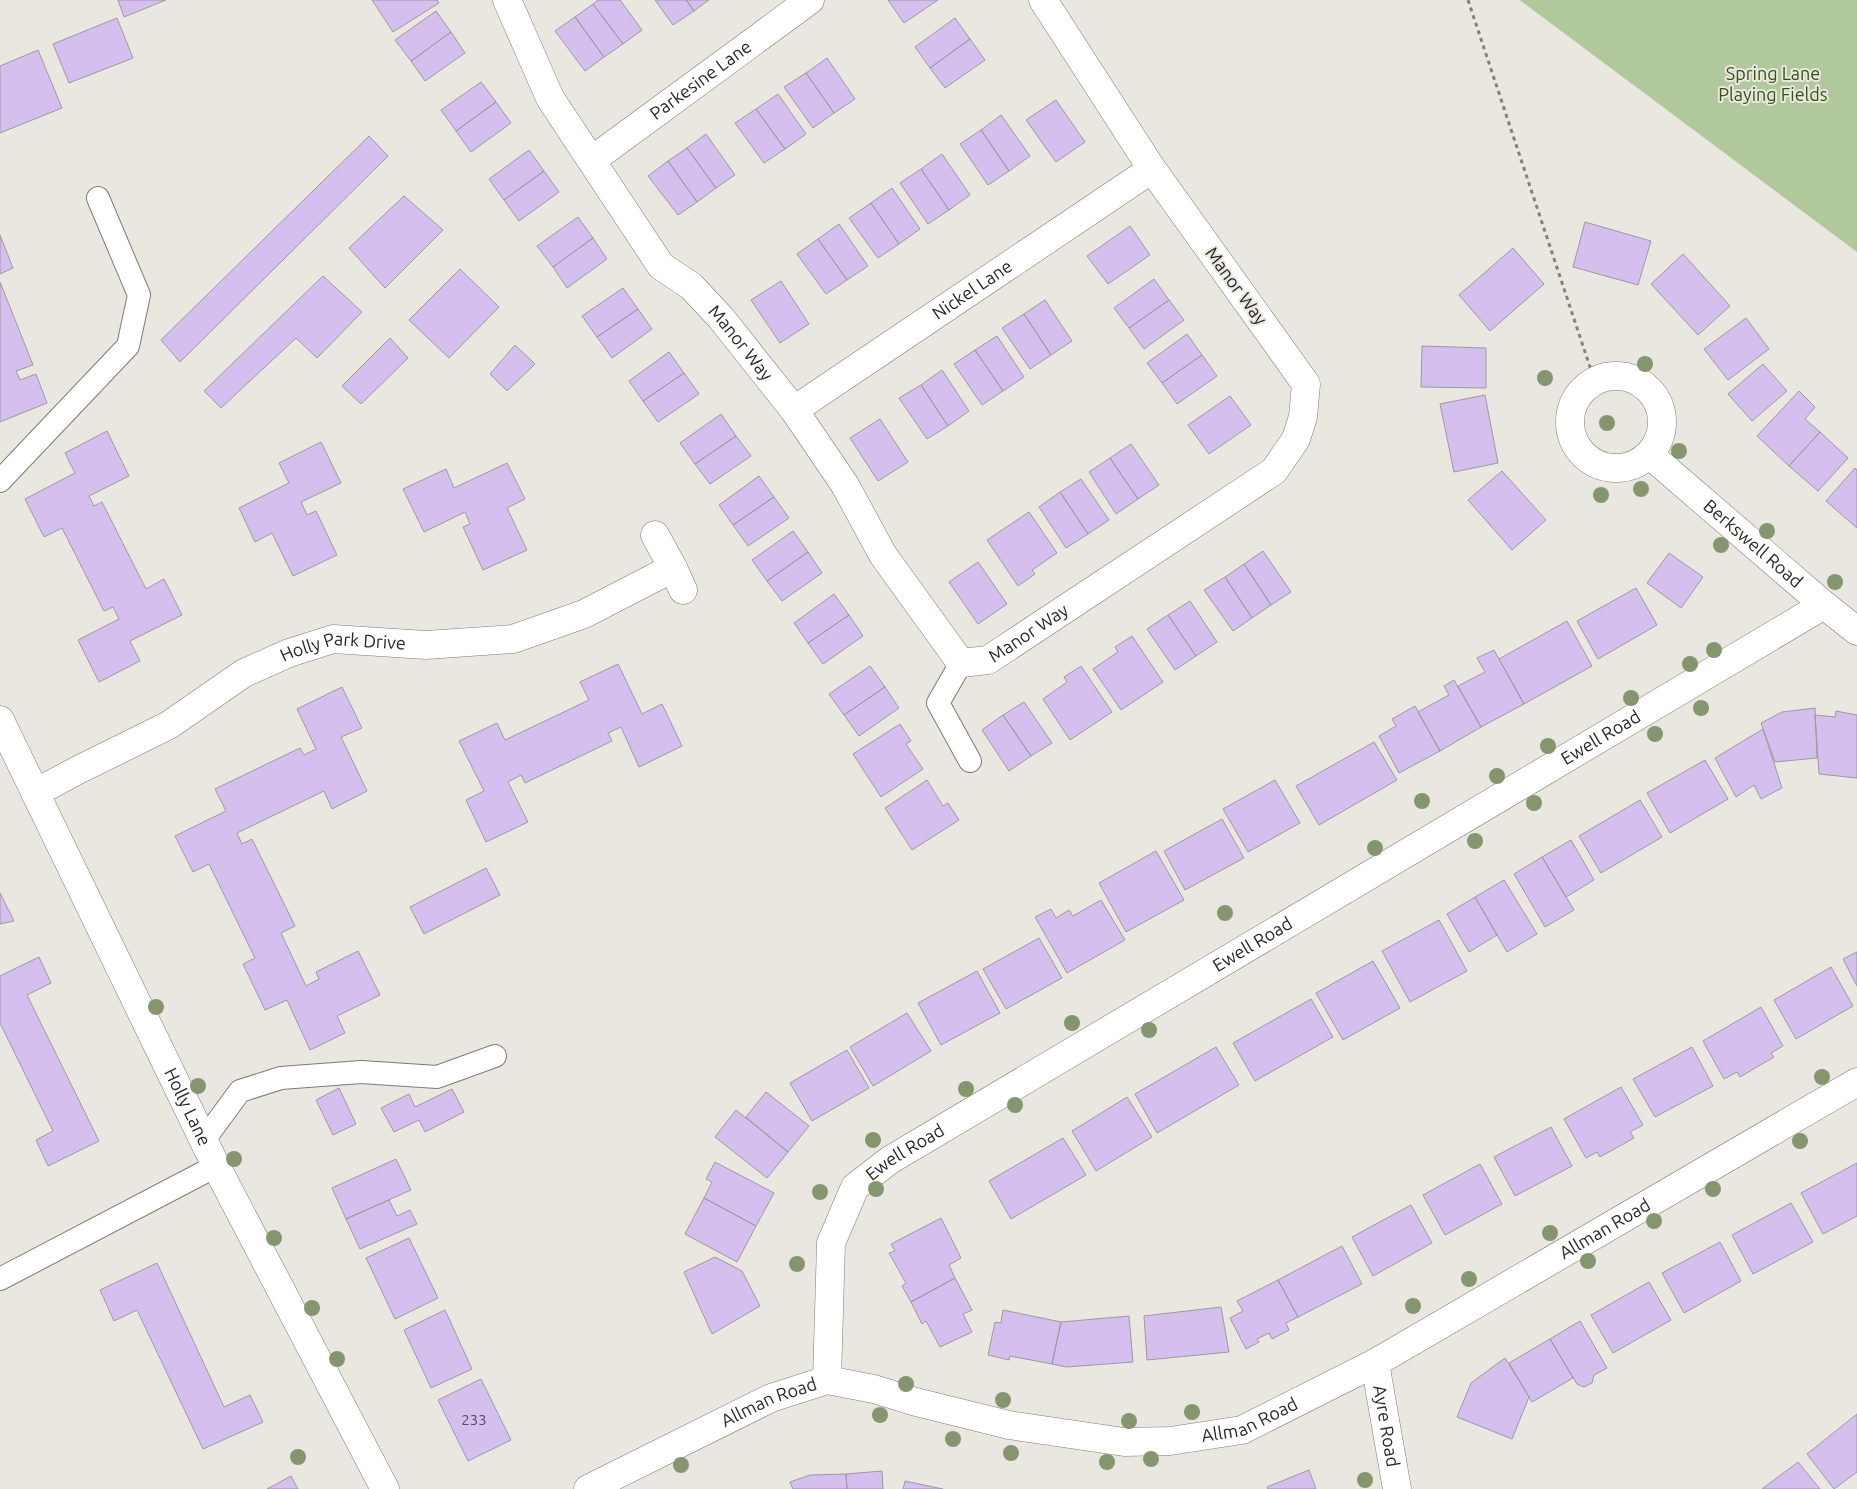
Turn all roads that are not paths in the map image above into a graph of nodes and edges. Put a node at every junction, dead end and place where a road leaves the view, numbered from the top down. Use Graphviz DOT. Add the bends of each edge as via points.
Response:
graph roads {
  1 [pos="507,0"];
  2 [pos="810,0"];
  3 [pos="1042,0"];
  4 [pos="592,160"];
  5 [pos="1152,169"];
  6 [pos="98,198"];
  7 [pos="794,410"];
  8 [pos="1650,454"];
  9 [pos="0,481"];
  10 [pos="655,535"];
  11 [pos="1824,605"];
  12 [pos="1857,631"];
  13 [pos="961,663"];
  14 [pos="0,720"];
  15 [pos="970,761"];
  16 [pos="35,793"];
  17 [pos="495,1056"];
  18 [pos="1857,1082"];
  19 [pos="204,1140"];
  20 [pos="216,1166"];
  21 [pos="0,1279"];
  22 [pos="1375,1364"];
  23 [pos="827,1380"];
  24 [pos="385,1489"];
  25 [pos="588,1489"];
  26 [pos="1397,1489"];
  1 -- 4 [label="street, Manor Way" via="550,98"];
  2 -- 4 [label="street, Parkesine Lane"];
  3 -- 5 [label="street, Manor Way"];
  4 -- 7 [label="street, Manor Way" via="662,266 690,286 721,318"];
  5 -- 7 [label="street, Nickel Lane"];
  5 -- 13 [label="street, Manor Way" via="1306,384 1303,417 1296,439 1267,476 988,660"];
  6 -- 9 [label="lane" via="139,295 128,346"];
  7 -- 13 [label="street, Manor Way" via="845,485 883,555"];
  8 -- 8 [label="street" via="1662,434 1662,411 1649,388 1623,375 1594,379 1582,389 1570,408 1570,434 1581,454 1606,468 1633,466"];
  8 -- 11 [label="street, Berkswell Road"];
  10 -- 16 [label="street, Holly Park Drive" via="678,579 513,638 426,644 334,639 288,653 244,673 169,725"];
  11 -- 12 [label="street, Berkswell Road"];
  11 -- 23 [label="street, Ewell Road" via="890,1160 855,1187 831,1243"];
  13 -- 15 [label="lane" via="938,703"];
  14 -- 16 [label="street, Holly Lane"];
  16 -- 19 [label="street, Holly Lane"];
  17 -- 19 [label="lane" via="438,1078 361,1072 281,1078 240,1091"];
  18 -- 22 [label="street, Allman Road"];
  19 -- 20 [label="street, Holly Lane"];
  20 -- 21 [label="lane"];
  20 -- 24 [label="street, Holly Lane"];
  22 -- 23 [label="street, Allman Road" via="1242,1430 1170,1441 1124,1442 1009,1425 874,1389"];
  22 -- 26 [label="street, Ayre Road"];
  23 -- 25 [label="street, Allman Road" via="771,1398"];
}
